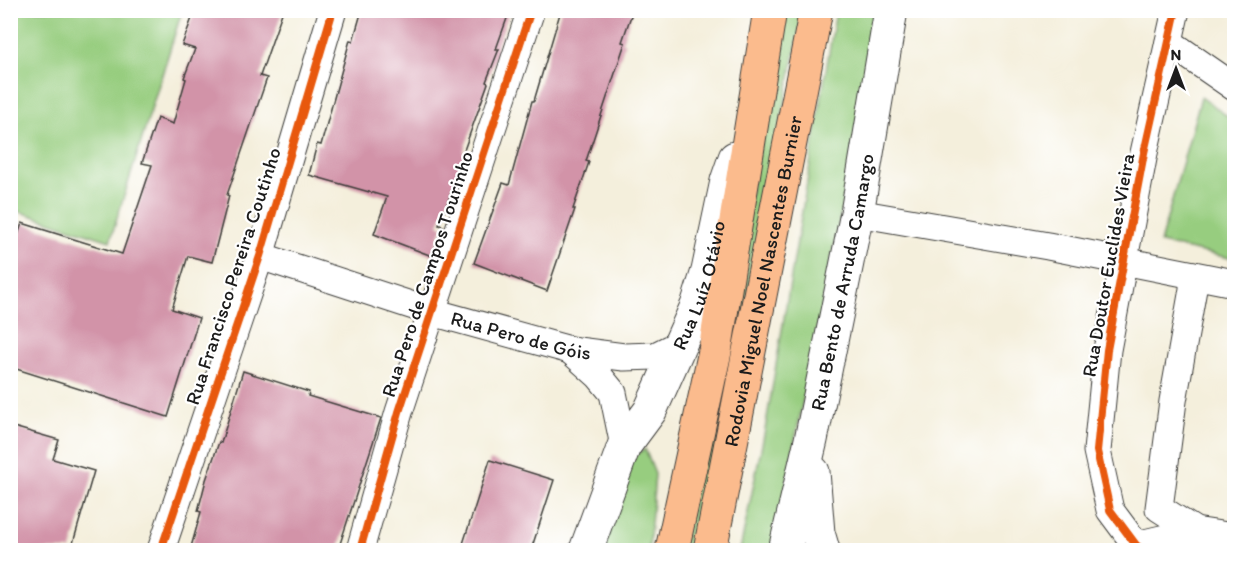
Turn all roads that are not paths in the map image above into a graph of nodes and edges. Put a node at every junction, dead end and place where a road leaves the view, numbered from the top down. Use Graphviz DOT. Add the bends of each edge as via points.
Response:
graph roads {
  1 [pos="333,10"];
  2 [pos="531,10"];
  3 [pos="770,10"];
  4 [pos="816,10"];
  5 [pos="891,10"];
  6 [pos="1176,10"];
  7 [pos="1169,42"];
  8 [pos="1234,87"];
  9 [pos="753,115"];
  10 [pos="857,213"];
  11 [pos="260,256"];
  12 [pos="1123,261"];
  13 [pos="1193,275"];
  14 [pos="1234,283"];
  15 [pos="432,312"];
  16 [pos="681,343"];
  17 [pos="570,350"];
  18 [pos="811,441"];
  19 [pos="624,446"];
  20 [pos="1195,531"];
  21 [pos="1234,537"];
  22 [pos="1140,548"];
  23 [pos="161,550"];
  24 [pos="360,550"];
  25 [pos="586,550"];
  26 [pos="672,550"];
  27 [pos="710,550"];
  28 [pos="785,550"];
  29 [pos="823,550"];
  1 -- 11 [label="street, Rua Francisco Pereira Coutinho"];
  2 -- 15 [label="street, Rua Pero de Campos Tourinho"];
  3 -- 9 [label="highway, Rodovia Miguel Noel Nascentes Burnier"];
  4 -- 27 [label="highway, Rodovia Miguel Noel Nascentes Burnier"];
  5 -- 10 [label="street, Rua Bento de Arruda Camargo"];
  6 -- 7 [label="street, Rua Doutor Euclides Vieira"];
  7 -- 8 [label="street"];
  7 -- 12 [label="street, Rua Doutor Euclides Vieira"];
  9 -- 16 [label="street, Rua Luíz Otávio" via="727,181 708,271"];
  9 -- 26 [label="highway, Rodovia Miguel Noel Nascentes Burnier" via="715,351"];
  10 -- 12 [label="street"];
  10 -- 18 [label="street, Rua Bento de Arruda Camargo"];
  11 -- 15 [label="street, Rua Pero de Góis"];
  11 -- 23 [label="street, Rua Francisco Pereira Coutinho"];
  12 -- 13 [label="street"];
  12 -- 22 [label="street, Rua Doutor Euclides Vieira" via="1107,350 1097,451 1110,510"];
  13 -- 14 [label="street"];
  13 -- 20 [label="street" via="1159,508"];
  15 -- 17 [label="street, Rua Pero de Góis"];
  15 -- 24 [label="street, Rua Pero de Campos Tourinho"];
  16 -- 17 [label="street, Rua Pero de Góis" via="655,356 624,357"];
  16 -- 19 [label="street, Rua Luíz Otávio" via="650,411"];
  17 -- 19 [label="street" via="613,393"];
  18 -- 28 [label="street, Rua Bento de Arruda Camargo"];
  18 -- 29 [label="street" via="818,533"];
  19 -- 25 [label="street, Rua Luíz Otávio"];
  20 -- 21 [label="street"];
  20 -- 22 [label="street"];
}
